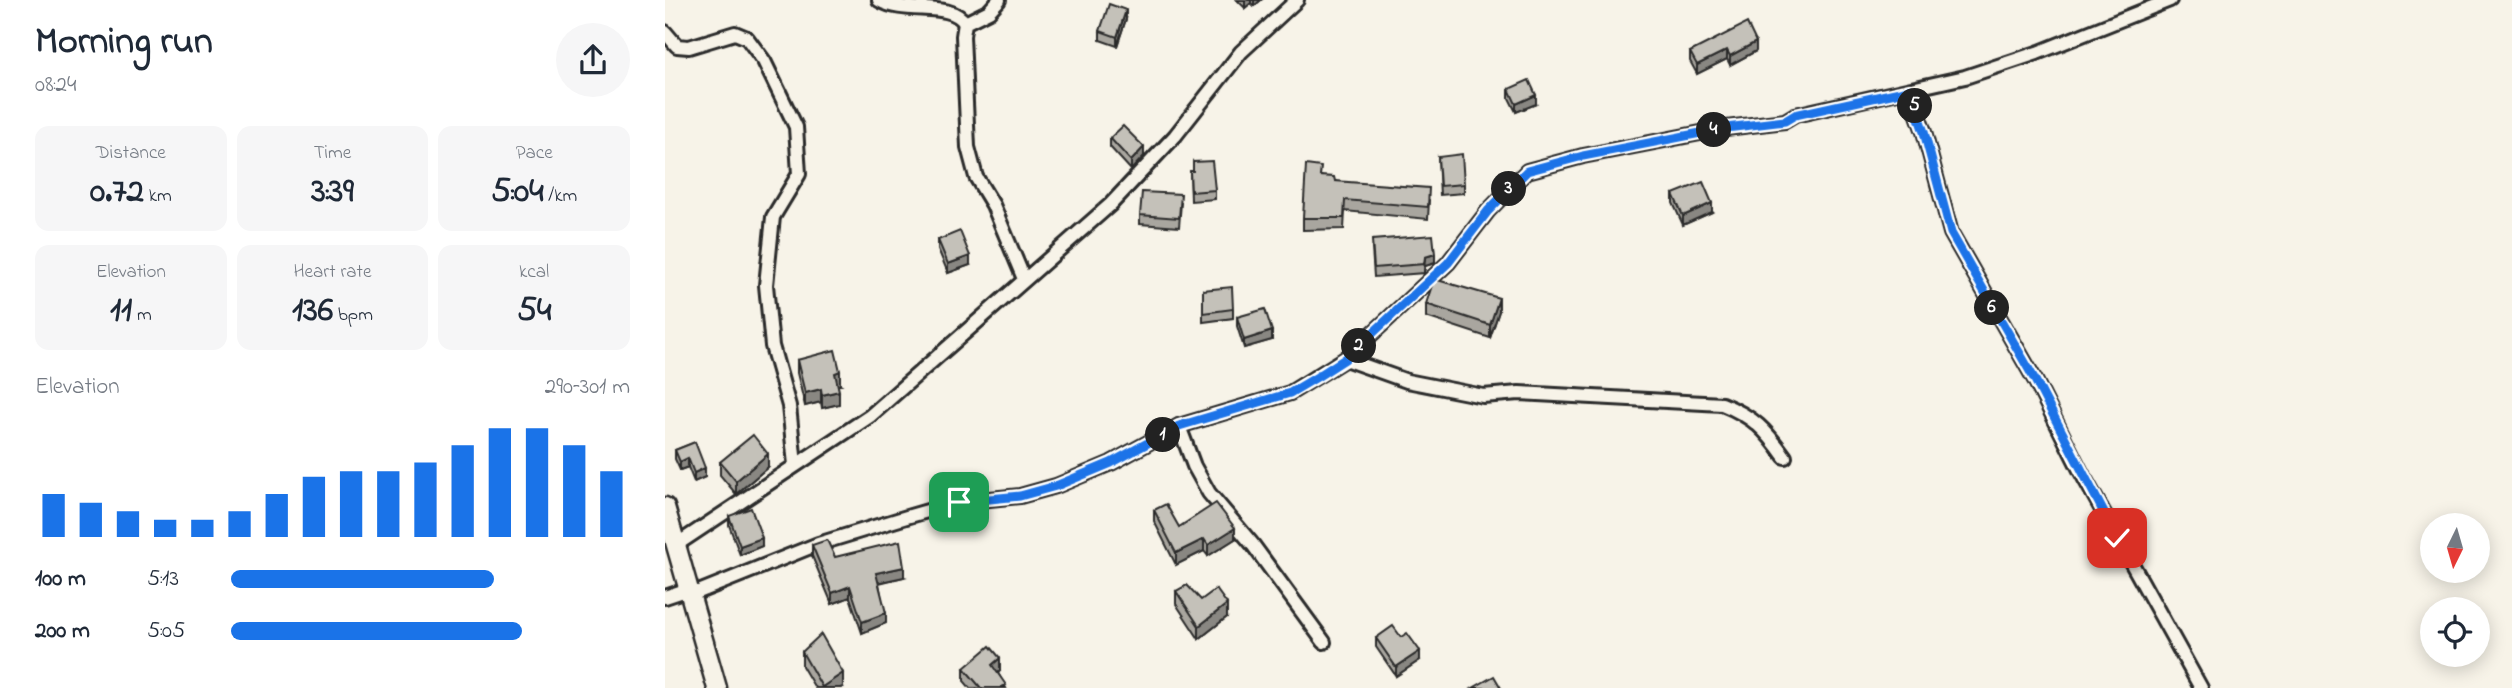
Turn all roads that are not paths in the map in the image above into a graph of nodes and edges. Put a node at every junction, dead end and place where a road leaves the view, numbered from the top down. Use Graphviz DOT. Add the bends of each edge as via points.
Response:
graph roads {
  1 [pos="879,0"];
  2 [pos="999,0"];
  3 [pos="1297,0"];
  4 [pos="2169,0"];
  5 [pos="1283,5"];
  6 [pos="965,23"];
  7 [pos="665,32"];
  8 [pos="1909,90"];
  9 [pos="1024,279"];
  10 [pos="1345,359"];
  11 [pos="1179,426"];
  12 [pos="1785,457"];
  13 [pos="795,465"];
  14 [pos="665,507"];
  15 [pos="676,544"];
  16 [pos="690,592"];
  17 [pos="665,597"];
  18 [pos="1324,642"];
  19 [pos="717,688"];
  20 [pos="2201,688"];
  1 -- 6 [label="street" via="892,8 948,9 960,13"];
  2 -- 6 [label="street" via="989,11"];
  3 -- 5 [label="street"];
  4 -- 8 [label="street" via="2038,53 1965,78"];
  5 -- 9 [label="street" via="1175,136 1109,205"];
  6 -- 9 [label="street" via="968,147 976,177"];
  7 -- 13 [label="street" via="677,46 688,47 735,33 747,37 796,127 799,174 773,217 765,285 772,346 789,406"];
  8 -- 10 [label="street" via="1785,121 1726,128 1527,171 1488,211 1448,263"];
  8 -- 20 [label="street" via="1951,233"];
  9 -- 13 [label="street" via="870,416"];
  10 -- 11 [label="street" via="1290,393"];
  10 -- 12 [label="street" via="1407,381 1483,396 1519,393 1722,404 1765,429"];
  11 -- 16 [label="street" via="1056,486 1020,496 959,502 910,516 818,544"];
  11 -- 18 [label="street" via="1193,466 1209,493"];
  13 -- 15 [label="street"];
  14 -- 15 [label="main road"];
  15 -- 16 [label="main road"];
  16 -- 17 [label="street"];
  16 -- 19 [label="main road"];
}
